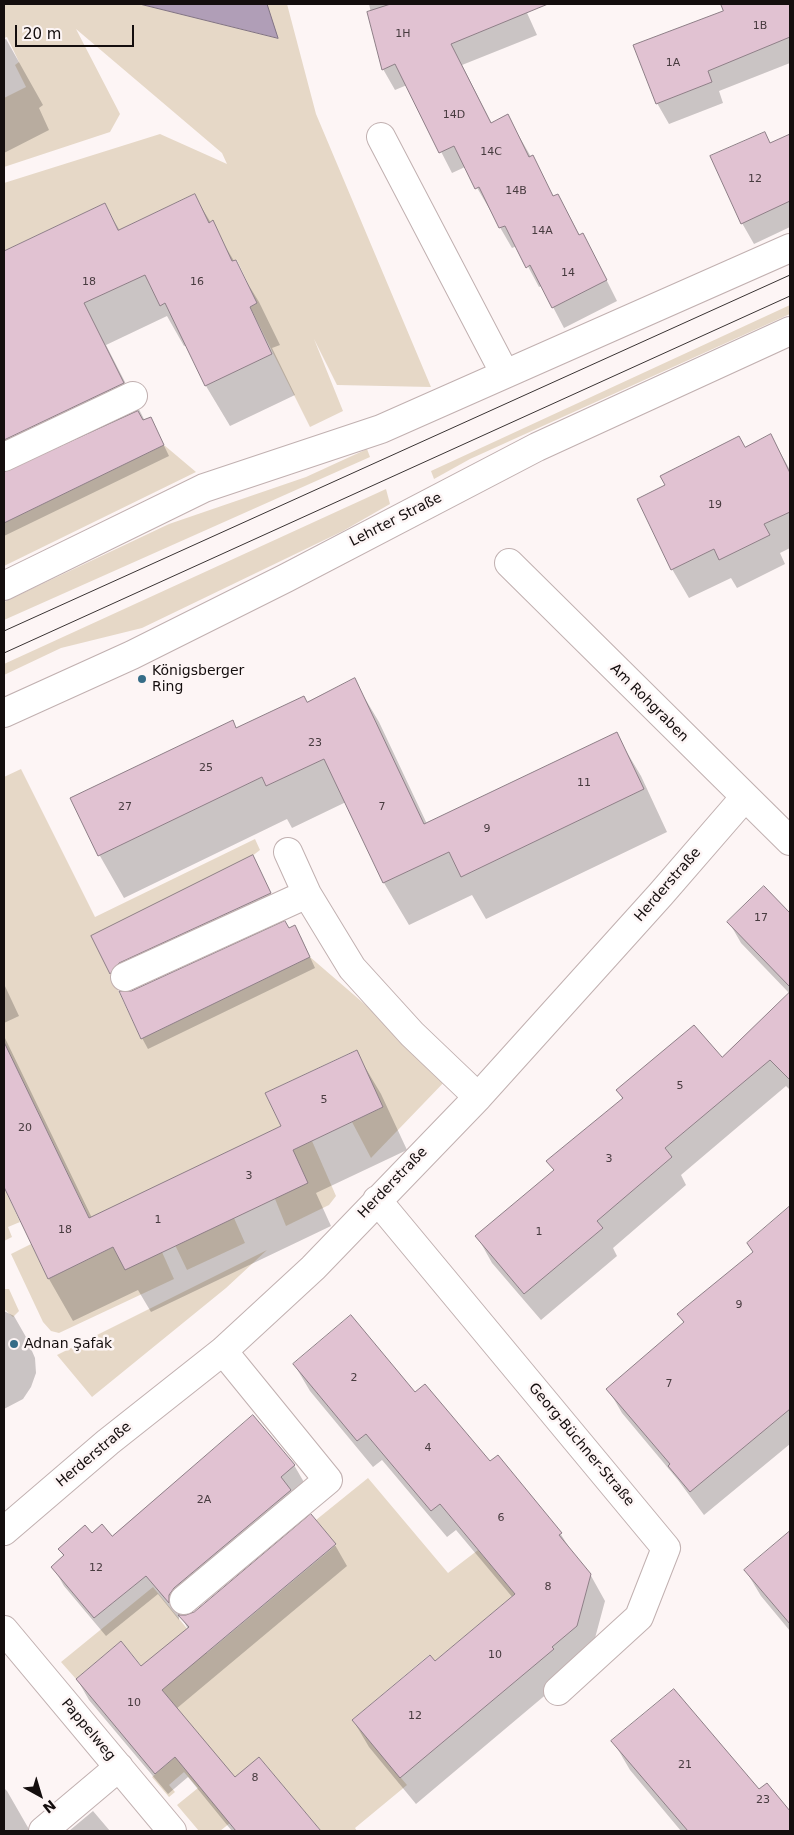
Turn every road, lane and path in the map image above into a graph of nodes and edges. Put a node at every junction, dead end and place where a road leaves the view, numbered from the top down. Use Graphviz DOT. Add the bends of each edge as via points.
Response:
graph roads {
  1 [pos="381,137"];
  2 [pos="790,248"];
  3 [pos="790,331"];
  4 [pos="505,374"];
  5 [pos="133,396"];
  6 [pos="4,457"];
  7 [pos="509,563"];
  8 [pos="4,586"];
  9 [pos="4,713"];
  10 [pos="745,797"];
  11 [pos="790,841"];
  12 [pos="288,852"];
  13 [pos="307,894"];
  14 [pos="125,977"];
  15 [pos="478,1096"];
  16 [pos="377,1200"];
  17 [pos="222,1351"];
  18 [pos="4,1530"];
  19 [pos="184,1600"];
  20 [pos="4,1630"];
  21 [pos="558,1691"];
  22 [pos="119,1767"];
  23 [pos="43,1831"];
  24 [pos="172,1831"];
  1 -- 4 [label="street"];
  2 -- 4 [label="street"];
  3 -- 9 [label="street, Lehrter Straße" via="537,447 278,582"];
  4 -- 8 [label="street" via="381,429 204,488"];
  5 -- 6 [label="street"];
  7 -- 10 [label="street, Am Rohgraben"];
  10 -- 11 [label="street, Am Rohgraben"];
  10 -- 15 [label="street, Herderstraße"];
  12 -- 13 [label="street"];
  13 -- 14 [label="street"];
  13 -- 15 [label="street" via="352,968 412,1034"];
  15 -- 16 [label="street, Herderstraße"];
  16 -- 17 [label="street, Herderstraße" via="313,1268"];
  16 -- 21 [label="street, Georg-Büchner-Straße" via="666,1548 639,1617"];
  17 -- 18 [label="street, Herderstraße"];
  17 -- 19 [label="street" via="328,1480"];
  20 -- 22 [label="street, Pappelweg"];
  22 -- 23 [label="street"];
  22 -- 24 [label="street, Pappelweg"];
}
